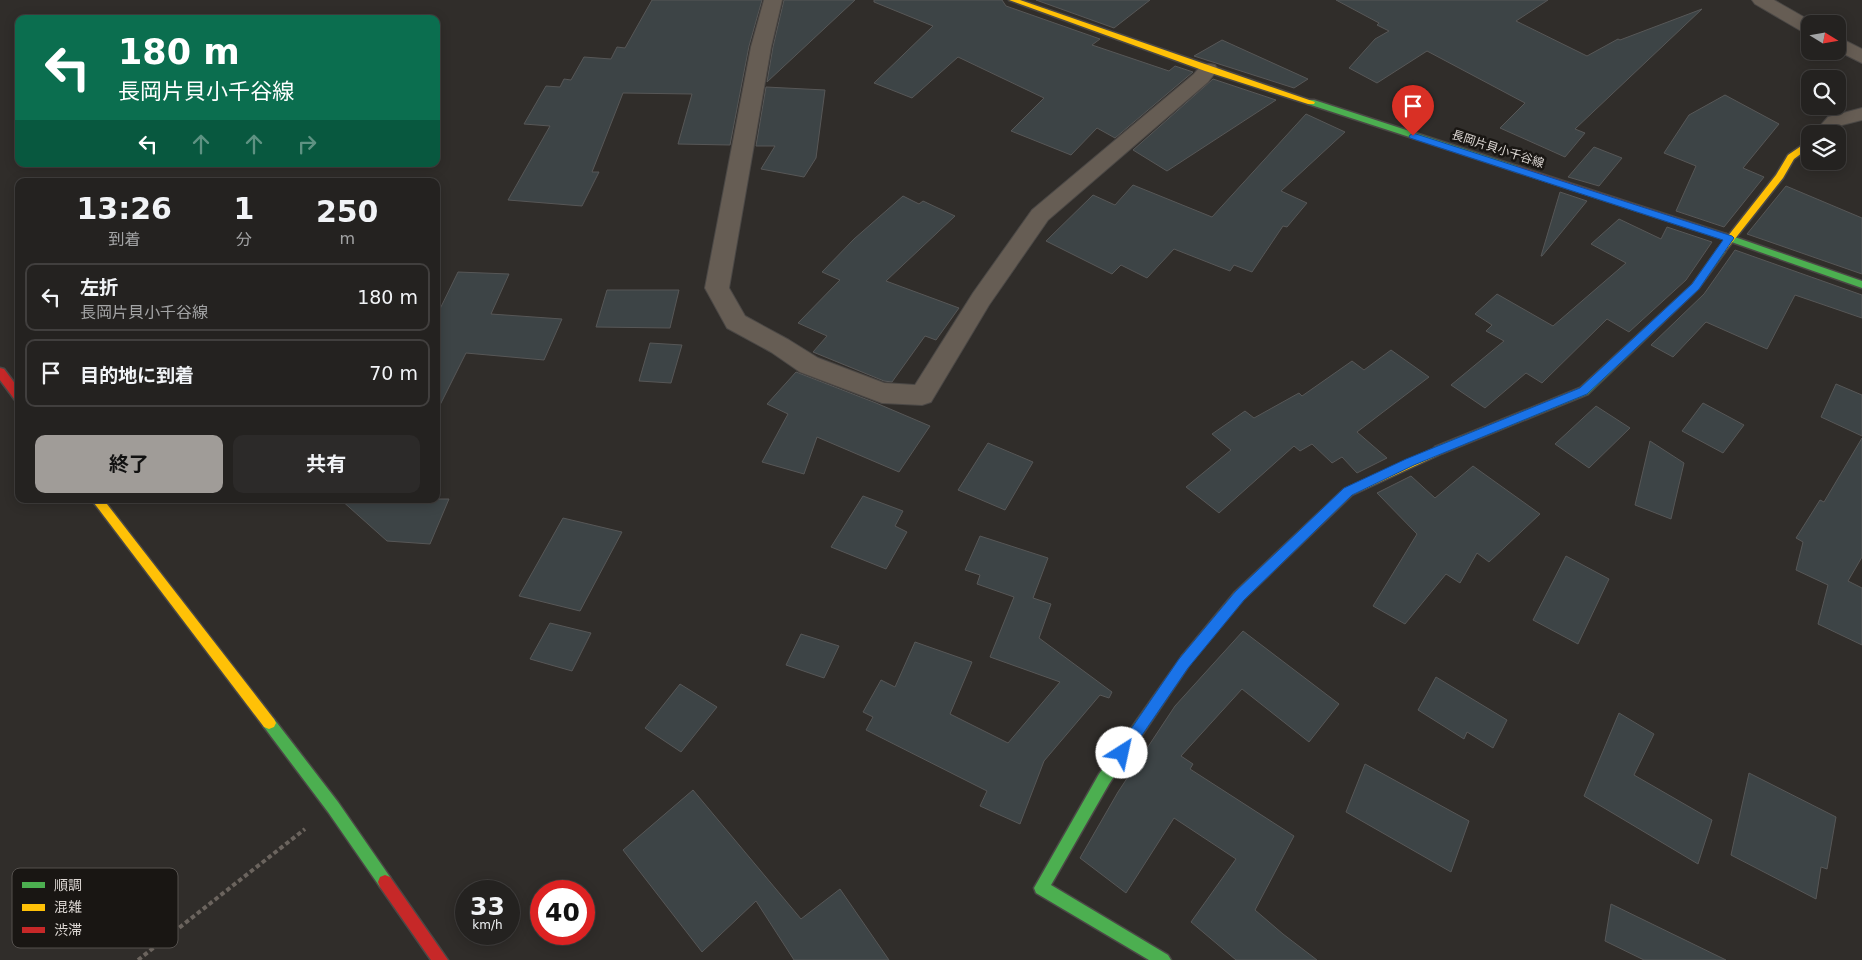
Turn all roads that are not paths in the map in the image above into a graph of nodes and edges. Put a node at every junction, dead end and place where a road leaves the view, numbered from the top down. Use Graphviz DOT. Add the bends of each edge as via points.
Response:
graph roads {
  1 [pos="773,0"];
  2 [pos="1013,0"];
  3 [pos="1760,0"];
  4 [pos="1801,23"];
  5 [pos="1846,48"];
  6 [pos="1862,57"];
  7 [pos="1208,69"];
  8 [pos="1862,114"];
  9 [pos="1831,125"];
  10 [pos="1801,150"];
  11 [pos="1729,238"];
  12 [pos="1862,285"];
  13 [pos="0,372"];
  14 [pos="15,392"];
  15 [pos="100,503"];
  16 [pos="440,960"];
  17 [pos="1163,960"];
  1 -- 7 [label="street" via="761,47 717,288 736,322 809,365 882,393 922,395 981,299 1040,215"];
  2 -- 7 [label="street, 長岡片貝小千谷線"];
  3 -- 4 [label="street"];
  5 -- 6 [label="street"];
  7 -- 11 [label="street, 長岡片貝小千谷線"];
  8 -- 9 [label="street"];
  10 -- 11 [label="street" via="1791,157 1780,176"];
  11 -- 12 [label="street, 長岡片貝小千谷線"];
  11 -- 17 [label="street" via="1695,287 1584,391 1410,462 1348,492 1239,596 1183,664 1104,779 1041,888"];
  13 -- 14 [label="street"];
  15 -- 16 [label="street" via="333,807"];
}
